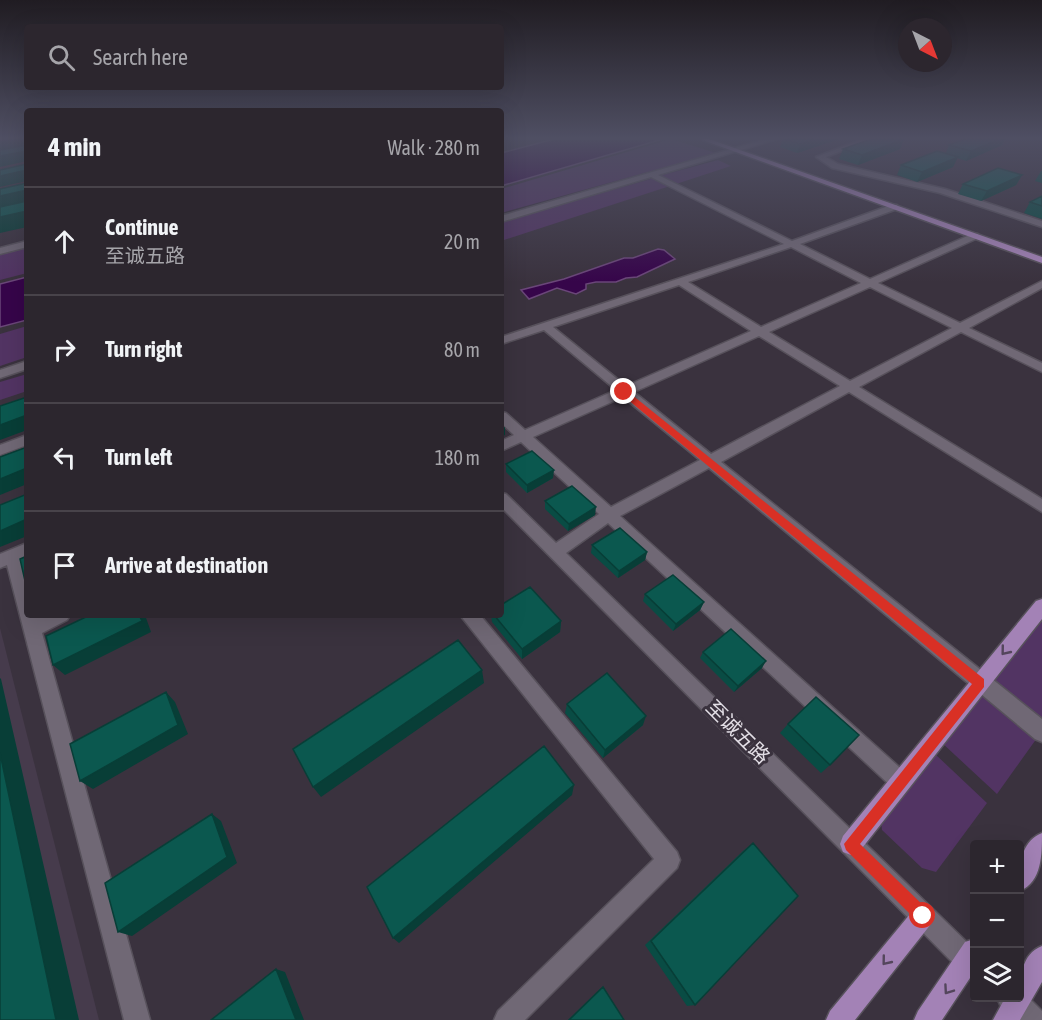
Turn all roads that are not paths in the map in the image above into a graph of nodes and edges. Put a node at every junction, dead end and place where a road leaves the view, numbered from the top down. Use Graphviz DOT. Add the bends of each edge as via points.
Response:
graph roads {
  1 [pos="612,187"];
  2 [pos="676,187"];
  3 [pos="837,187"];
  4 [pos="923,187"];
  5 [pos="894,207"];
  6 [pos="504,218"];
  7 [pos="1042,224"];
  8 [pos="975,236"];
  9 [pos="792,244"];
  10 [pos="24,245"];
  11 [pos="0,251"];
  12 [pos="1042,260"];
  13 [pos="679,281"];
  14 [pos="872,283"];
  15 [pos="1042,284"];
  16 [pos="545,326"];
  17 [pos="962,328"];
  18 [pos="760,332"];
  19 [pos="504,339"];
  20 [pos="24,366"];
  21 [pos="1042,368"];
  22 [pos="0,374"];
  23 [pos="849,387"];
  24 [pos="624,392"];
  25 [pos="504,419"];
  26 [pos="524,436"];
  27 [pos="24,441"];
  28 [pos="504,445"];
  29 [pos="0,450"];
  30 [pos="709,462"];
  31 [pos="504,501"];
  32 [pos="1042,506"];
  33 [pos="609,515"];
  34 [pos="555,552"];
  35 [pos="13,555"];
  36 [pos="24,598"];
  37 [pos="1042,606"];
  38 [pos="29,618"];
  39 [pos="471,618"];
  40 [pos="980,683"];
  41 [pos="1042,732"];
  42 [pos="901,782"];
  43 [pos="851,844"];
  44 [pos="1042,844"];
  45 [pos="1024,873"];
  46 [pos="923,916"];
  47 [pos="970,957"];
  48 [pos="1042,958"];
  49 [pos="970,962"];
  50 [pos="1017,1006"];
  51 [pos="136,1020"];
  52 [pos="507,1020"];
  53 [pos="839,1020"];
  54 [pos="927,1020"];
  1 -- 6 [label="street"];
  2 -- 9 [label="street"];
  3 -- 5 [label="main road"];
  4 -- 7 [label="street"];
  5 -- 8 [label="main road"];
  5 -- 9 [label="street"];
  8 -- 12 [label="main road"];
  8 -- 14 [label="street"];
  9 -- 13 [label="street"];
  9 -- 14 [label="street"];
  10 -- 11 [label="street"];
  13 -- 16 [label="street"];
  13 -- 18 [label="street"];
  14 -- 17 [label="street"];
  14 -- 18 [label="street"];
  15 -- 17 [label="street"];
  16 -- 19 [label="street"];
  16 -- 24 [label="street"];
  17 -- 21 [label="street"];
  17 -- 23 [label="street"];
  18 -- 23 [label="street"];
  18 -- 24 [label="street"];
  20 -- 22 [label="street"];
  23 -- 30 [label="street"];
  23 -- 32 [label="street"];
  24 -- 26 [label="street"];
  24 -- 30 [label="street"];
  25 -- 26 [label="street"];
  26 -- 28 [label="street"];
  26 -- 33 [label="street"];
  27 -- 29 [label="street"];
  30 -- 33 [label="street"];
  30 -- 40 [label="street"];
  31 -- 34 [label="street, 至诚五路"];
  33 -- 34 [label="street"];
  33 -- 42 [label="street"];
  34 -- 43 [label="street, 至诚五路"];
  35 -- 36 [label="street"];
  37 -- 40 [label="main road, one-way"];
  38 -- 51 [label="street"];
  39 -- 52 [label="street" via="669,860"];
  40 -- 41 [label="street"];
  40 -- 42 [label="main road"];
  42 -- 43 [label="main road"];
  43 -- 46 [label="street, 至诚五路"];
  44 -- 45 [label="main road"];
  46 -- 47 [label="street, 至诚五路"];
  46 -- 53 [label="main road, one-way"];
  48 -- 50 [label="main road"];
  49 -- 54 [label="main road, one-way"];
}
